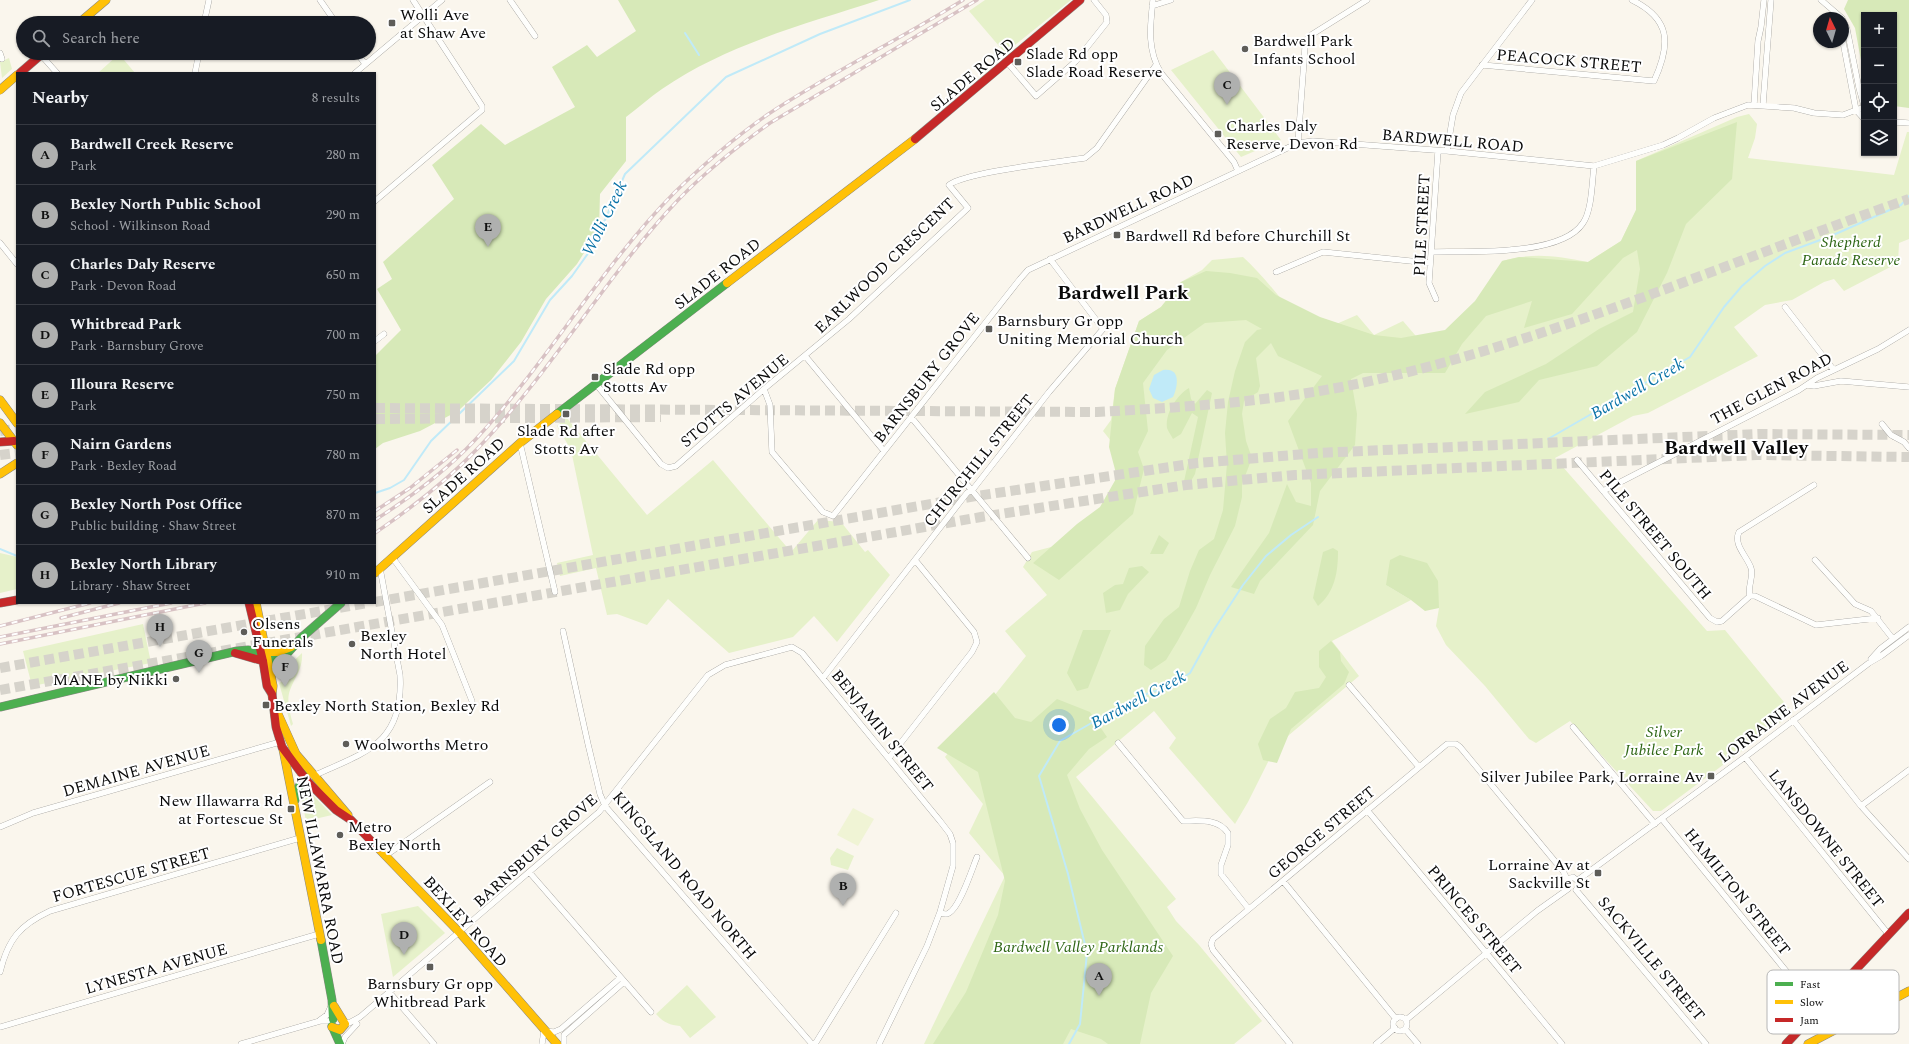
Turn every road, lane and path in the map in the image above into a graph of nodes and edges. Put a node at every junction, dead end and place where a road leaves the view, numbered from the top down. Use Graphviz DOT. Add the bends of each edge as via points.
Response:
graph roads {
  1 [pos="209,0"];
  2 [pos="320,0"];
  3 [pos="412,0"];
  4 [pos="442,0"];
  5 [pos="510,0"];
  6 [pos="1080,0"];
  7 [pos="1094,0"];
  8 [pos="1171,0"];
  9 [pos="1367,0"];
  10 [pos="1532,0"];
  11 [pos="1632,0"];
  12 [pos="1764,0"];
  13 [pos="1771,0"];
  14 [pos="1821,0"];
  15 [pos="103,1"];
  16 [pos="1153,3"];
  17 [pos="1832,10"];
  18 [pos="87,16"];
  19 [pos="206,16"];
  20 [pos="331,16"];
  21 [pos="423,16"];
  22 [pos="535,36"];
  23 [pos="1849,39"];
  24 [pos="1844,48"];
  25 [pos="376,55"];
  26 [pos="35,60"];
  27 [pos="47,60"];
  28 [pos="198,60"];
  29 [pos="362,60"];
  30 [pos="370,60"];
  31 [pos="1007,62"];
  32 [pos="365,64"];
  33 [pos="1482,64"];
  34 [pos="1156,65"];
  35 [pos="21,72"];
  36 [pos="56,72"];
  37 [pos="195,72"];
  38 [pos="356,72"];
  39 [pos="16,76"];
  40 [pos="0,90"];
  41 [pos="1861,95"];
  42 [pos="1754,104"];
  43 [pos="1762,105"];
  44 [pos="1861,108"];
  45 [pos="1856,110"];
  46 [pos="1861,116"];
  47 [pos="1897,122"];
  48 [pos="1909,123"];
  49 [pos="1298,143"];
  50 [pos="1438,151"];
  51 [pos="1447,151"];
  52 [pos="1594,166"];
  53 [pos="1238,171"];
  54 [pos="376,199"];
  55 [pos="0,243"];
  56 [pos="1431,252"];
  57 [pos="1050,259"];
  58 [pos="16,263"];
  59 [pos="1430,263"];
  60 [pos="1276,272"];
  61 [pos="1436,299"];
  62 [pos="1785,307"];
  63 [pos="1909,330"];
  64 [pos="384,334"];
  65 [pos="376,340"];
  66 [pos="806,356"];
  67 [pos="1833,369"];
  68 [pos="596,384"];
  69 [pos="1807,384"];
  70 [pos="1909,387"];
  71 [pos="764,389"];
  72 [pos="0,400"];
  73 [pos="911,417"];
  74 [pos="16,422"];
  75 [pos="0,423"];
  76 [pos="1882,424"];
  77 [pos="0,442"];
  78 [pos="16,442"];
  79 [pos="520,443"];
  80 [pos="1909,448"];
  81 [pos="884,451"];
  82 [pos="1577,460"];
  83 [pos="16,464"];
  84 [pos="16,469"];
  85 [pos="2,473"];
  86 [pos="1814,485"];
  87 [pos="971,490"];
  88 [pos="1603,491"];
  89 [pos="392,557"];
  90 [pos="1028,558"];
  91 [pos="915,560"];
  92 [pos="1815,560"];
  93 [pos="377,570"];
  94 [pos="556,592"];
  95 [pos="1750,596"];
  96 [pos="16,600"];
  97 [pos="0,603"];
  98 [pos="249,604"];
  99 [pos="256,604"];
  100 [pos="340,604"];
  101 [pos="1878,618"];
  102 [pos="1909,627"];
  103 [pos="563,631"];
  104 [pos="1909,635"];
  105 [pos="1893,639"];
  106 [pos="295,644"];
  107 [pos="792,648"];
  108 [pos="263,652"];
  109 [pos="223,654"];
  110 [pos="265,661"];
  111 [pos="1869,663"];
  112 [pos="823,678"];
  113 [pos="1349,685"];
  114 [pos="472,701"];
  115 [pos="273,703"];
  116 [pos="0,707"];
  117 [pos="1793,720"];
  118 [pos="1573,727"];
  119 [pos="1118,743"];
  120 [pos="281,744"];
  121 [pos="1744,757"];
  122 [pos="889,758"];
  123 [pos="305,766"];
  124 [pos="1419,767"];
  125 [pos="1909,770"];
  126 [pos="314,776"];
  127 [pos="305,778"];
  128 [pos="490,782"];
  129 [pos="299,786"];
  130 [pos="312,786"];
  131 [pos="296,806"];
  132 [pos="605,806"];
  133 [pos="1861,806"];
  134 [pos="1367,810"];
  135 [pos="1662,819"];
  136 [pos="351,820"];
  137 [pos="1655,824"];
  138 [pos="0,827"];
  139 [pos="300,838"];
  140 [pos="385,856"];
  141 [pos="977,857"];
  142 [pos="1909,859"];
  143 [pos="530,873"];
  144 [pos="1567,879"];
  145 [pos="1578,880"];
  146 [pos="1283,881"];
  147 [pos="1568,889"];
  148 [pos="1576,890"];
  149 [pos="1248,908"];
  150 [pos="940,912"];
  151 [pos="896,913"];
  152 [pos="1909,913"];
  153 [pos="460,933"];
  154 [pos="319,934"];
  155 [pos="1889,935"];
  156 [pos="1487,952"];
  157 [pos="1785,970"];
  158 [pos="1856,970"];
  159 [pos="0,972"];
  160 [pos="622,980"];
  161 [pos="1909,991"];
  162 [pos="389,992"];
  163 [pos="1899,996"];
  164 [pos="332,1000"];
  165 [pos="651,1012"];
  166 [pos="360,1018"];
  167 [pos="1396,1019"];
  168 [pos="1406,1020"];
  169 [pos="320,1021"];
  170 [pos="332,1022"];
  171 [pos="357,1024"];
  172 [pos="343,1025"];
  173 [pos="0,1027"];
  174 [pos="1395,1028"];
  175 [pos="1405,1029"];
  176 [pos="544,1031"];
  177 [pos="1795,1034"];
  178 [pos="1827,1034"];
  179 [pos="242,1044"];
  180 [pos="341,1044"];
  181 [pos="434,1044"];
  182 [pos="542,1044"];
  183 [pos="557,1044"];
  184 [pos="564,1044"];
  185 [pos="813,1044"];
  186 [pos="879,1044"];
  187 [pos="1290,1044"];
  188 [pos="1376,1044"];
  189 [pos="1418,1044"];
  190 [pos="1562,1044"];
  191 [pos="1706,1044"];
  192 [pos="1786,1044"];
  193 [pos="1808,1044"];
  1 -- 19 [label="street"];
  2 -- 20 [label="street"];
  3 -- 21 [label="street"];
  4 -- 21 [label="street"];
  5 -- 22 [label="street"];
  6 -- 31 [label="main road, SLADE ROAD"];
  7 -- 31 [label="street" via="1106,16 1106,23 1076,61 1036,96"];
  8 -- 16 [label="street"];
  9 -- 49 [label="street" via="1307,40"];
  10 -- 33 [label="street"];
  11 -- 33 [label="street, PEACOCK STREET" via="1646,7 1664,27 1665,49 1654,81"];
  12 -- 42 [label="street" via="1758,41"];
  13 -- 43 [label="street"];
  14 -- 17 [label="street"];
  15 -- 18 [label="main road"];
  16 -- 34 [label="street" via="1150,38"];
  21 -- 25 [label="street"];
  21 -- 54 [label="street" via="482,106 482,110"];
  23 -- 41 [label="street"];
  24 -- 45 [label="street"];
  26 -- 35 [label="main road"];
  27 -- 36 [label="street"];
  28 -- 37 [label="street"];
  29 -- 32 [label="street"];
  30 -- 32 [label="street"];
  31 -- 68 [label="main road, SLADE ROAD" via="896,155"];
  32 -- 38 [label="street"];
  33 -- 51 [label="street" via="1461,93 1453,115"];
  34 -- 53 [label="street" via="1234,162"];
  34 -- 66 [label="street, EARLWOOD CRESCENT" via="1097,148 1085,158 977,175 954,181 949,185 968,208"];
  39 -- 40 [label="main road"];
  42 -- 43 [label="street, BARDWELL ROAD"];
  42 -- 52 [label="street, BARDWELL ROAD" via="1714,118 1663,145"];
  43 -- 45 [label="street, BARDWELL ROAD" via="1843,115"];
  44 -- 45 [label="street, BARDWELL ROAD"];
  45 -- 46 [label="street"];
  47 -- 48 [label="street"];
  49 -- 50 [label="street, BARDWELL ROAD" via="1312,141"];
  49 -- 53 [label="street, BARDWELL ROAD"];
  50 -- 51 [label="street, BARDWELL ROAD"];
  50 -- 56 [label="street, PILE STREET"];
  51 -- 52 [label="street, BARDWELL ROAD"];
  52 -- 56 [label="street" via="1586,219 1580,228 1562,239 1540,247 1521,250"];
  53 -- 57 [label="street, BARDWELL ROAD"];
  55 -- 58 [label="street"];
  56 -- 59 [label="street, PILE STREET"];
  57 -- 73 [label="street, BARNSBURY GROVE" via="1031,268 1022,276"];
  57 -- 87 [label="street, CHURCHILL STREET" via="1103,329"];
  59 -- 60 [label="street" via="1323,252"];
  59 -- 61 [label="street, PILE STREET" via="1429,283"];
  62 -- 67 [label="street"];
  63 -- 67 [label="street, THE GLEN ROAD" via="1878,349"];
  64 -- 65 [label="street"];
  66 -- 71 [label="street, STOTTS AVENUE"];
  66 -- 81 [label="street, STOTTS AVENUE"];
  67 -- 69 [label="street, THE GLEN ROAD"];
  68 -- 71 [label="street, STOTTS AVENUE" via="661,464 668,468 676,466"];
  68 -- 79 [label="main road, SLADE ROAD"];
  69 -- 70 [label="street" via="1814,386 1841,382"];
  69 -- 88 [label="street, THE GLEN ROAD"];
  71 -- 81 [label="street, BARNSBURY GROVE" via="770,405 772,452 828,515 832,516 837,512"];
  72 -- 74 [label="main road"];
  73 -- 81 [label="street, BARNSBURY GROVE"];
  73 -- 87 [label="street"];
  75 -- 78 [label="main road"];
  76 -- 80 [label="street" via="1891,435"];
  77 -- 78 [label="main road"];
  79 -- 89 [label="main road, SLADE ROAD"];
  79 -- 94 [label="street"];
  82 -- 88 [label="street, PILE STREET SOUTH"];
  83 -- 85 [label="main road"];
  84 -- 85 [label="main road"];
  86 -- 95 [label="street" via="1738,532 1738,542 1752,569 1748,592"];
  87 -- 90 [label="street"];
  87 -- 91 [label="street, CHURCHILL STREET"];
  88 -- 95 [label="street, PILE STREET SOUTH" via="1710,618 1717,622 1722,620"];
  89 -- 93 [label="main road, SLADE ROAD"];
  89 -- 114 [label="street" via="442,625"];
  91 -- 112 [label="street, CHURCHILL STREET"];
  91 -- 122 [label="street" via="974,632 977,642 972,652"];
  92 -- 101 [label="street" via="1855,604 1868,608"];
  93 -- 126 [label="street" via="400,675 399,705 389,729 368,751"];
  95 -- 101 [label="street" via="1755,596 1816,625"];
  96 -- 97 [label="main road"];
  98 -- 108 [label="main road, BEXLEY ROAD"];
  99 -- 108 [label="main road, BEXLEY ROAD"];
  100 -- 106 [label="main road"];
  101 -- 105 [label="street"];
  102 -- 105 [label="street, LORRAINE AVENUE"];
  103 -- 132 [label="street, KINGSLAND ROAD NORTH" via="600,794"];
  104 -- 111 [label="street, LORRAINE AVENUE"];
  105 -- 111 [label="street, LORRAINE AVENUE" via="1880,649"];
  106 -- 108 [label="main road" via="278,652"];
  106 -- 110 [label="main road" via="284,657"];
  107 -- 112 [label="street, BENJAMIN STREET" via="802,653"];
  107 -- 132 [label="street, BARNSBURY GROVE" via="725,665 708,674"];
  108 -- 109 [label="main road" via="244,650"];
  108 -- 110 [label="main road, BEXLEY ROAD"];
  109 -- 110 [label="main road" via="242,654"];
  109 -- 116 [label="main road"];
  110 -- 115 [label="main road, BEXLEY ROAD" via="267,686 272,694"];
  111 -- 117 [label="street, LORRAINE AVENUE"];
  112 -- 122 [label="street, BENJAMIN STREET"];
  113 -- 124 [label="street"];
  115 -- 120 [label="main road, BEXLEY ROAD"];
  115 -- 123 [label="main road, BEXLEY ROAD" via="292,746"];
  117 -- 121 [label="street, LORRAINE AVENUE"];
  117 -- 133 [label="street"];
  118 -- 137 [label="street"];
  119 -- 149 [label="street" via="1183,821 1213,822 1228,832 1228,845 1221,865 1221,874"];
  120 -- 127 [label="main road, BEXLEY ROAD"];
  120 -- 131 [label="main road, NEW ILLAWARRA ROAD"];
  120 -- 138 [label="street, DEMAINE AVENUE" via="33,813"];
  121 -- 135 [label="street, LORRAINE AVENUE"];
  121 -- 155 [label="street, LANSDOWNE STREET"];
  122 -- 150 [label="street, BENJAMIN STREET" via="950,834 954,848 953,866"];
  123 -- 126 [label="main road, BEXLEY ROAD"];
  123 -- 127 [label="main road"];
  124 -- 134 [label="street, GEORGE STREET"];
  124 -- 144 [label="street, GEORGE STREET" via="1447,744 1460,746 1564,872"];
  125 -- 133 [label="street"];
  126 -- 136 [label="main road, BEXLEY ROAD" via="341,805"];
  127 -- 129 [label="main road"];
  127 -- 130 [label="main road, BEXLEY ROAD"];
  128 -- 140 [label="street"];
  129 -- 130 [label="main road"];
  129 -- 131 [label="main road" via="295,793"];
  130 -- 136 [label="main road, BEXLEY ROAD" via="336,810"];
  131 -- 139 [label="main road, NEW ILLAWARRA ROAD"];
  132 -- 143 [label="street, BARNSBURY GROVE"];
  132 -- 185 [label="street, KINGSLAND ROAD NORTH"];
  133 -- 142 [label="street"];
  134 -- 146 [label="street, GEORGE STREET"];
  134 -- 156 [label="street, PRINCES STREET"];
  135 -- 137 [label="street, LORRAINE AVENUE"];
  135 -- 157 [label="street, HAMILTON STREET"];
  136 -- 140 [label="main road, BEXLEY ROAD"];
  137 -- 145 [label="street, LORRAINE AVENUE"];
  139 -- 154 [label="main road, NEW ILLAWARRA ROAD"];
  139 -- 159 [label="street, FORTESCUE STREET" via="50,910 18,932 6,949"];
  140 -- 153 [label="main road, BEXLEY ROAD"];
  141 -- 150 [label="street" via="956,906 949,913"];
  143 -- 153 [label="street, BARNSBURY GROVE"];
  143 -- 160 [label="street"];
  144 -- 145 [label="street" via="1573,877"];
  144 -- 147 [label="street"];
  145 -- 148 [label="street" via="1579,886"];
  146 -- 149 [label="street, GEORGE STREET"];
  146 -- 167 [label="street"];
  147 -- 148 [label="street"];
  147 -- 156 [label="street"];
  148 -- 191 [label="street, SACKVILLE STREET"];
  149 -- 187 [label="street, GEORGE STREET" via="1217,934 1211,944 1213,950"];
  150 -- 186 [label="street" via="927,946"];
  151 -- 185 [label="street"];
  152 -- 155 [label="main road"];
  153 -- 162 [label="street, BARNSBURY GROVE"];
  153 -- 176 [label="main road, BEXLEY ROAD"];
  154 -- 164 [label="main road, NEW ILLAWARRA ROAD"];
  154 -- 173 [label="street, LYNESTA AVENUE"];
  155 -- 158 [label="main road"];
  156 -- 168 [label="street"];
  156 -- 190 [label="street, PRINCES STREET"];
  160 -- 165 [label="street"];
  160 -- 176 [label="street" via="561,1029"];
  160 -- 184 [label="street" via="564,1035"];
  161 -- 163 [label="main road"];
  162 -- 166 [label="street, BARNSBURY GROVE"];
  162 -- 181 [label="street"];
  164 -- 169 [label="street" via="329,1013"];
  164 -- 170 [label="main road, NEW ILLAWARRA ROAD"];
  164 -- 172 [label="main road, NEW ILLAWARRA ROAD"];
  166 -- 171 [label="street, BARNSBURY GROVE"];
  166 -- 172 [label="street, BARNSBURY GROVE"];
  167 -- 168 [label="street" via="1402,1017"];
  167 -- 174 [label="street"];
  168 -- 175 [label="street"];
  169 -- 170 [label="street"];
  169 -- 179 [label="street"];
  170 -- 172 [label="main road" via="337,1030"];
  170 -- 172 [label="main road" via="338,1017"];
  170 -- 180 [label="main road, NEW ILLAWARRA ROAD"];
  171 -- 172 [label="street" via="349,1029"];
  171 -- 180 [label="street, BARNSBURY GROVE"];
  172 -- 180 [label="main road"];
  174 -- 175 [label="street" via="1398,1031"];
  174 -- 188 [label="street"];
  175 -- 189 [label="street"];
  176 -- 182 [label="street"];
  176 -- 183 [label="main road, BEXLEY ROAD"];
  177 -- 192 [label="main road"];
  178 -- 193 [label="main road"];
}
